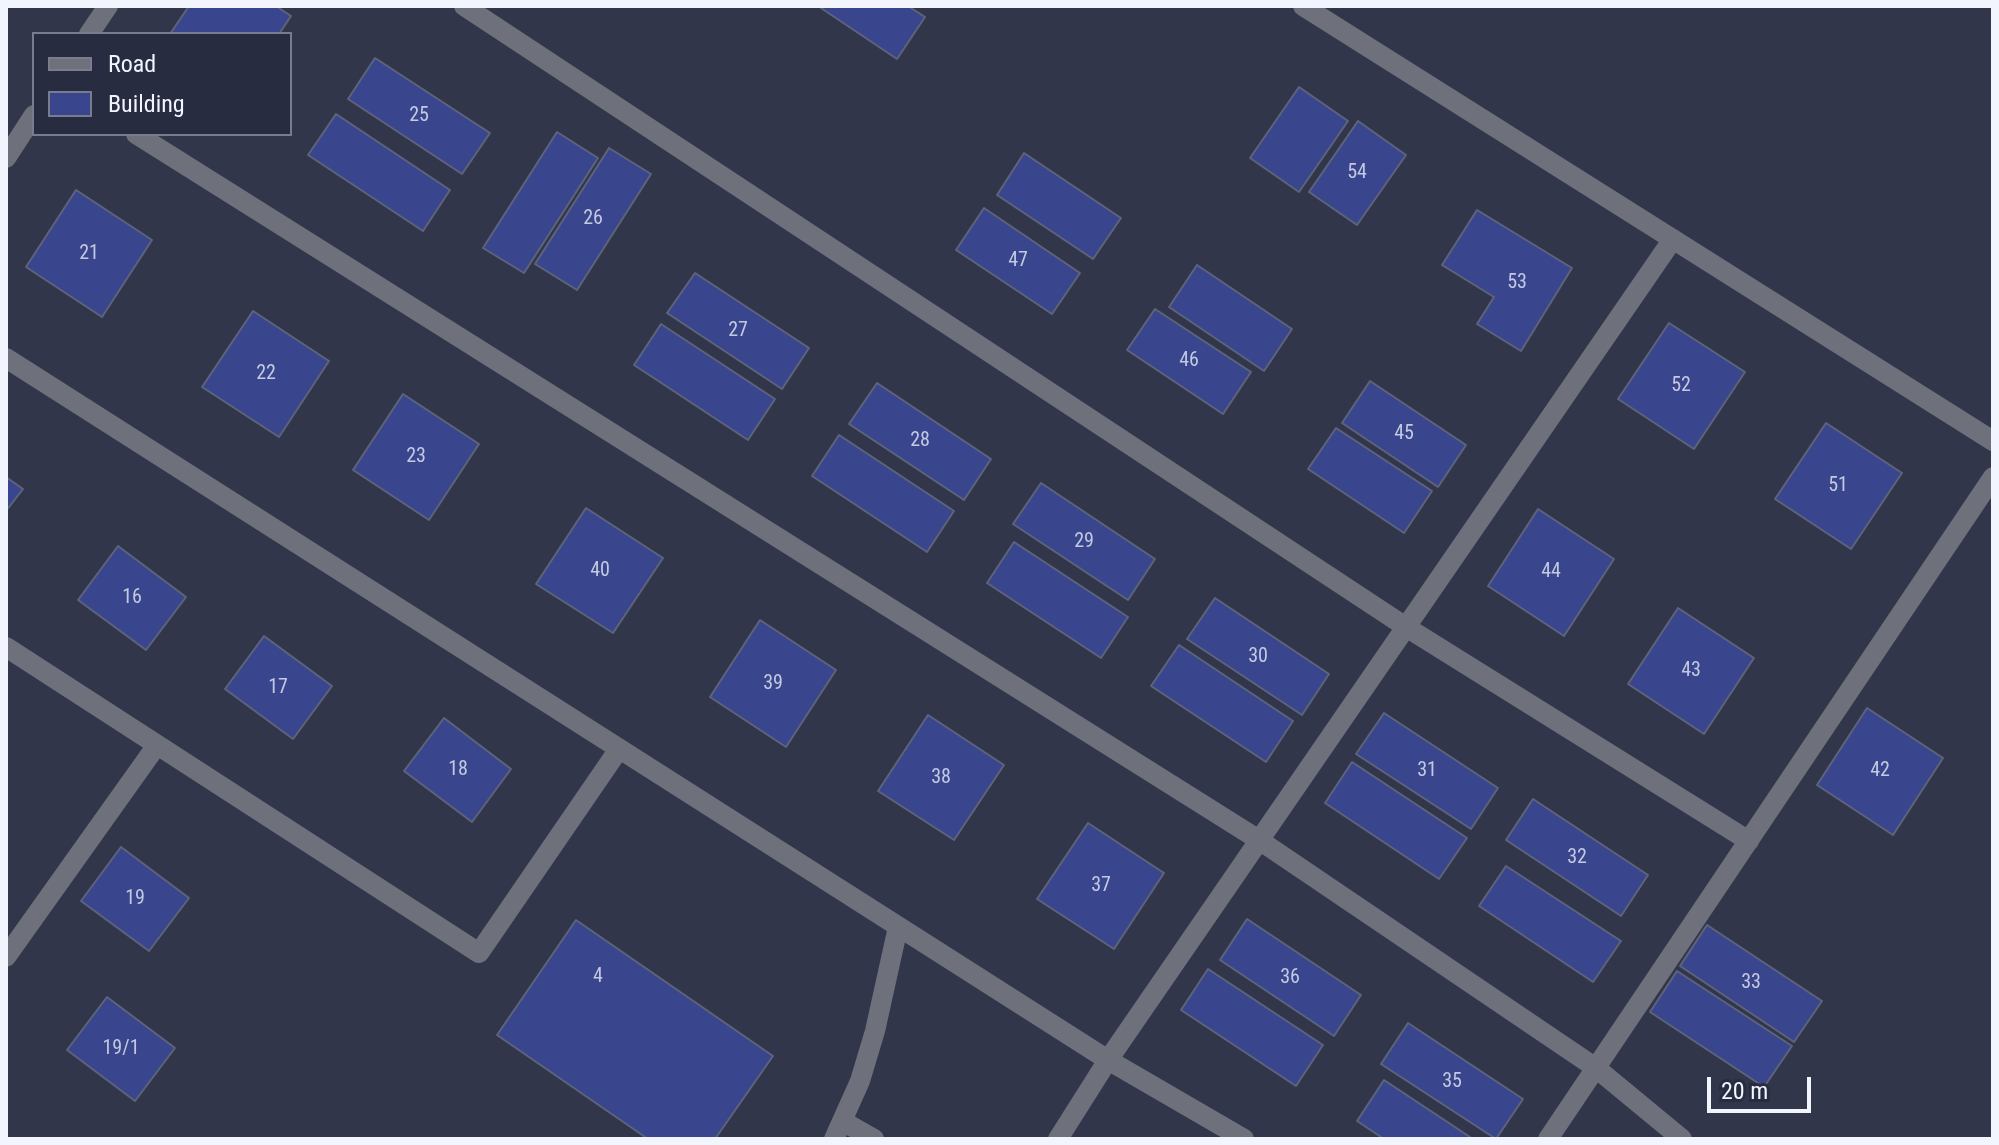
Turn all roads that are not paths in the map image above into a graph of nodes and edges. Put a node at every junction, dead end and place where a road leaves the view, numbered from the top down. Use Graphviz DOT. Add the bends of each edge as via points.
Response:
graph roads {
  1 [pos="108,6"];
  2 [pos="464,6"];
  3 [pos="1303,6"];
  4 [pos="90,32"];
  5 [pos="32,118"];
  6 [pos="139,136"];
  7 [pos="6,158"];
  8 [pos="1673,239"];
  9 [pos="6,358"];
  10 [pos="1993,441"];
  11 [pos="1993,477"];
  12 [pos="1406,627"];
  13 [pos="6,647"];
  14 [pos="157,745"];
  15 [pos="619,749"];
  16 [pos="1259,840"];
  17 [pos="1749,841"];
  18 [pos="898,927"];
  19 [pos="6,957"];
  20 [pos="1108,1060"];
  21 [pos="1596,1068"];
  22 [pos="839,1130"];
  23 [pos="874,1139"];
  24 [pos="1058,1139"];
  25 [pos="1244,1139"];
  26 [pos="1548,1139"];
  27 [pos="1682,1139"];
  1 -- 4 [label="street"];
  2 -- 12 [label="street"];
  3 -- 8 [label="street"];
  5 -- 7 [label="street"];
  6 -- 16 [label="street"];
  8 -- 10 [label="street"];
  8 -- 12 [label="street"];
  9 -- 15 [label="street"];
  11 -- 17 [label="street"];
  12 -- 16 [label="street"];
  12 -- 17 [label="street"];
  13 -- 14 [label="street"];
  14 -- 15 [label="street" via="479,953"];
  14 -- 19 [label="street"];
  15 -- 18 [label="street"];
  16 -- 20 [label="street"];
  16 -- 21 [label="street"];
  17 -- 21 [label="street"];
  18 -- 20 [label="street"];
  18 -- 22 [label="street" via="875,1031"];
  20 -- 24 [label="street"];
  20 -- 25 [label="street"];
  21 -- 26 [label="street"];
  21 -- 27 [label="street"];
  22 -- 23 [label="street"];
}
